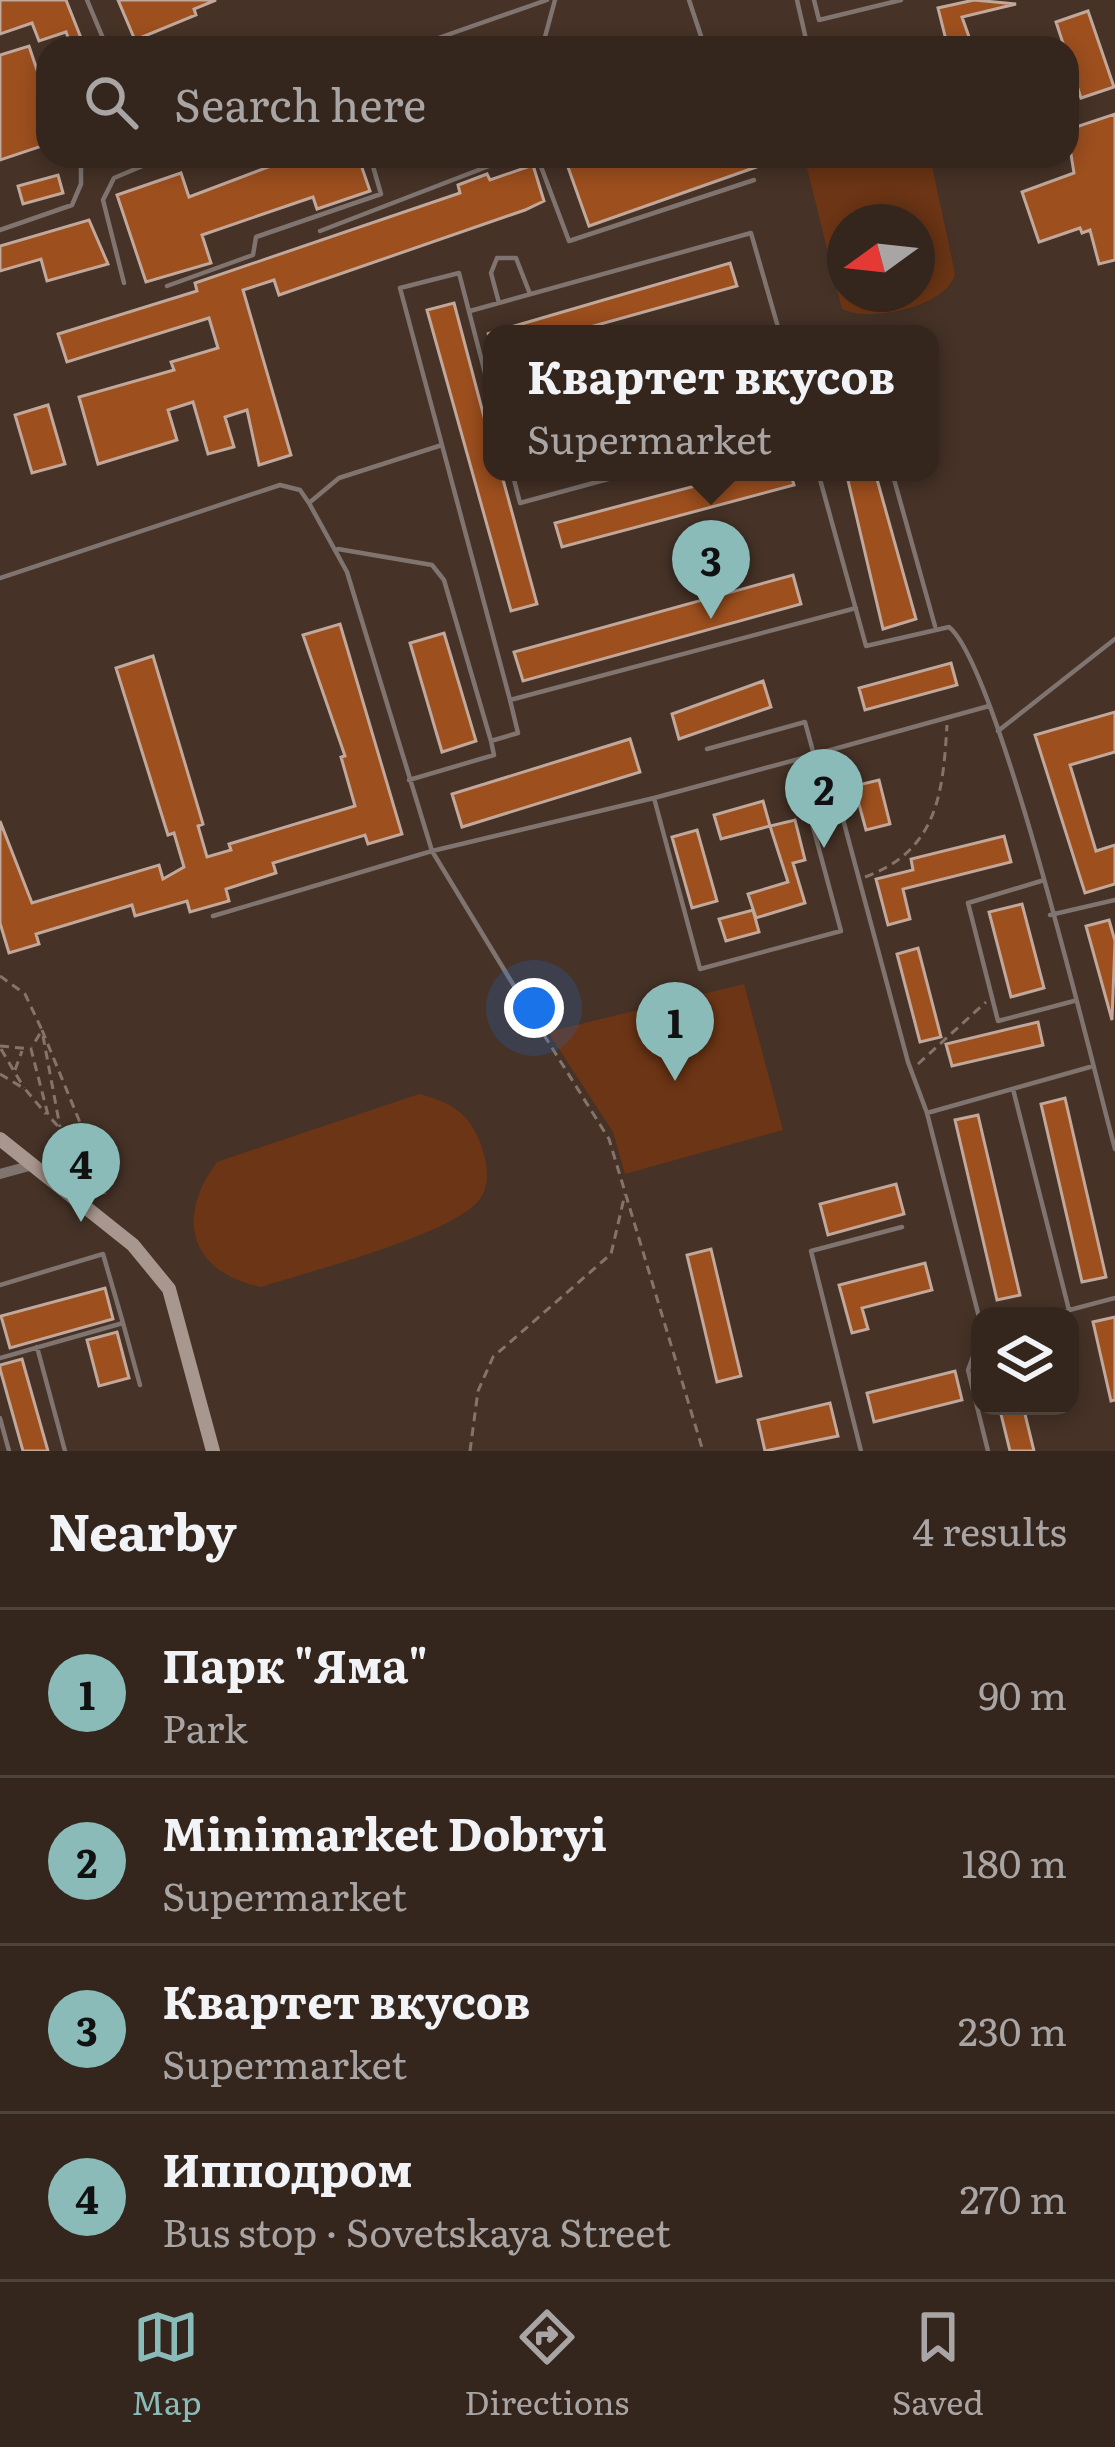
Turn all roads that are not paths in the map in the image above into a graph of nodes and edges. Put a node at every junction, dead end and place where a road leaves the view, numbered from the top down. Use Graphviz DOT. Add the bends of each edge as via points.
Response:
graph roads {
  1 [pos="87,0"];
  2 [pos="551,0"];
  3 [pos="689,0"];
  4 [pos="797,0"];
  5 [pos="814,0"];
  6 [pos="901,0"];
  7 [pos="102,36"];
  8 [pos="445,36"];
  9 [pos="544,36"];
  10 [pos="701,36"];
  11 [pos="805,36"];
  12 [pos="81,168"];
  13 [pos="138,168"];
  14 [pos="373,168"];
  15 [pos="484,168"];
  16 [pos="541,168"];
  17 [pos="754,180"];
  18 [pos="0,230"];
  19 [pos="320,231"];
  20 [pos="124,284"];
  21 [pos="167,286"];
  22 [pos="530,294"];
  23 [pos="499,303"];
  24 [pos="470,311"];
  25 [pos="777,325"];
  26 [pos="483,364"];
  27 [pos="442,446"];
  28 [pos="514,481"];
  29 [pos="601,481"];
  30 [pos="821,481"];
  31 [pos="895,481"];
  32 [pos="309,503"];
  33 [pos="336,548"];
  34 [pos="0,578"];
  35 [pos="856,608"];
  36 [pos="935,626"];
  37 [pos="1115,639"];
  38 [pos="510,700"];
  39 [pos="989,706"];
  40 [pos="998,731"];
  41 [pos="491,741"];
  42 [pos="707,749"];
  43 [pos="825,752"];
  44 [pos="814,755"];
  45 [pos="795,760"];
  46 [pos="410,780"];
  47 [pos="654,798"];
  48 [pos="432,851"];
  49 [pos="1041,881"];
  50 [pos="1115,900"];
  51 [pos="1050,915"];
  52 [pos="214,916"];
  53 [pos="1074,1001"];
  54 [pos="539,1027"];
  55 [pos="1092,1066"];
  56 [pos="1013,1088"];
  57 [pos="927,1113"];
  58 [pos="0,1139"];
  59 [pos="1115,1149"];
  60 [pos="33,1165"];
  61 [pos="0,1174"];
  62 [pos="902,1227"];
  63 [pos="0,1285"];
  64 [pos="1115,1298"];
  65 [pos="976,1307"];
  66 [pos="1068,1307"];
  67 [pos="1079,1307"];
  68 [pos="123,1323"];
  69 [pos="37,1347"];
  70 [pos="0,1358"];
  71 [pos="140,1385"];
  72 [pos="979,1415"];
  73 [pos="0,1418"];
  74 [pos="9,1451"];
  75 [pos="65,1451"];
  76 [pos="213,1451"];
  77 [pos="861,1451"];
  78 [pos="988,1451"];
  1 -- 7 [label="lane"];
  2 -- 8 [label="lane"];
  2 -- 9 [label="lane"];
  3 -- 10 [label="lane"];
  4 -- 11 [label="lane"];
  5 -- 6 [label="lane" via="819,20"];
  12 -- 18 [label="lane" via="72,205"];
  13 -- 20 [label="lane" via="114,178 103,200"];
  14 -- 21 [label="lane" via="381,194 256,237 253,255"];
  15 -- 19 [label="lane"];
  16 -- 17 [label="lane" via="568,241"];
  22 -- 23 [label="lane"];
  22 -- 23 [label="lane" via="516,258 497,258 491,273"];
  22 -- 25 [label="lane" via="751,233"];
  23 -- 24 [label="lane"];
  24 -- 26 [label="lane"];
  24 -- 27 [label="lane" via="458,273 400,288"];
  27 -- 32 [label="lane" via="339,478"];
  27 -- 38 [label="lane"];
  28 -- 29 [label="lane" via="520,503"];
  30 -- 35 [label="lane"];
  31 -- 36 [label="lane"];
  32 -- 33 [label="lane"];
  32 -- 34 [label="lane" via="300,490 280,485"];
  33 -- 41 [label="lane" via="432,565"];
  33 -- 46 [label="lane"];
  35 -- 36 [label="lane" via="866,646"];
  35 -- 38 [label="lane"];
  36 -- 39 [label="lane" via="960,636"];
  37 -- 40 [label="lane"];
  38 -- 41 [label="lane" via="518,733"];
  39 -- 40 [label="lane"];
  39 -- 43 [label="lane"];
  40 -- 49 [label="lane"];
  41 -- 46 [label="lane" via="494,755"];
  42 -- 44 [label="lane" via="805,722"];
  43 -- 44 [label="lane"];
  43 -- 57 [label="lane"];
  44 -- 45 [label="lane"];
  45 -- 47 [label="lane"];
  45 -- 47 [label="lane" via="841,931 761,953 700,969"];
  46 -- 48 [label="lane"];
  47 -- 48 [label="lane"];
  48 -- 52 [label="lane"];
  48 -- 54 [label="lane"];
  49 -- 51 [label="lane"];
  49 -- 53 [label="lane" via="968,903 998,1021"];
  50 -- 51 [label="lane"];
  51 -- 53 [label="lane"];
  53 -- 55 [label="lane"];
  55 -- 56 [label="lane"];
  55 -- 59 [label="lane"];
  56 -- 57 [label="lane"];
  56 -- 66 [label="lane"];
  57 -- 65 [label="lane"];
  58 -- 60 [label="main road"];
  60 -- 61 [label="street"];
  60 -- 76 [label="main road" via="133,1245 169,1289"];
  62 -- 77 [label="lane" via="811,1251"];
  63 -- 68 [label="lane" via="103,1254"];
  64 -- 67 [label="lane"];
  68 -- 69 [label="lane"];
  68 -- 71 [label="lane"];
  69 -- 70 [label="lane"];
  69 -- 75 [label="lane"];
  72 -- 78 [label="lane"];
  73 -- 74 [label="lane"];
}
